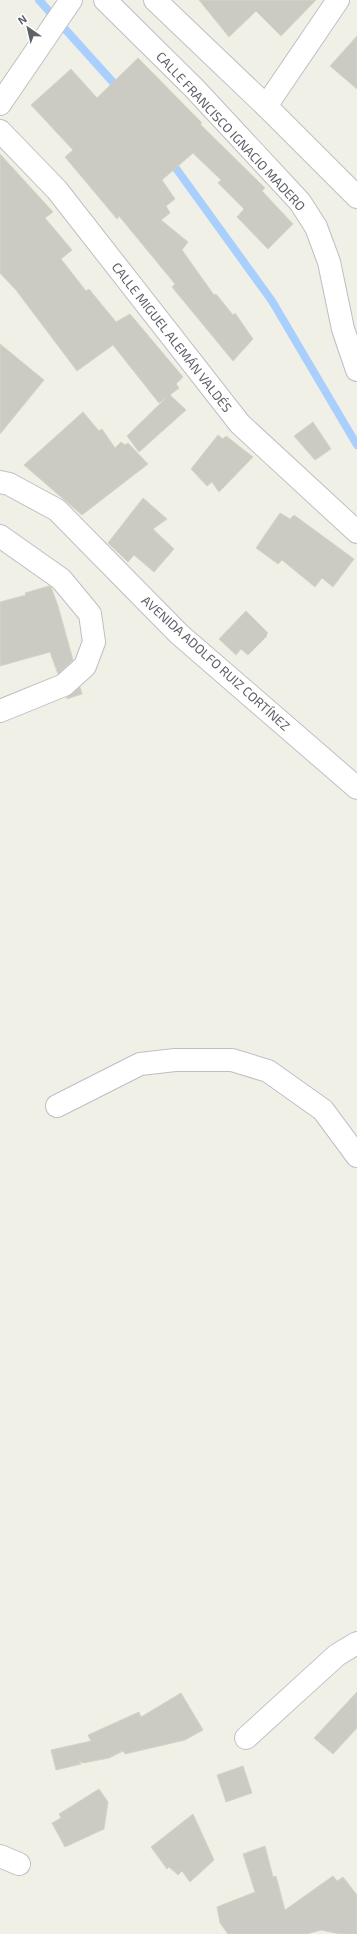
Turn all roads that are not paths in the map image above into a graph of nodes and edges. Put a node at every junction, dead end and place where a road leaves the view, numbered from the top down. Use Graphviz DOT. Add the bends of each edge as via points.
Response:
graph roads {
  1 [pos="106,0"];
  2 [pos="155,0"];
  3 [pos="338,0"];
  4 [pos="69,2"];
  5 [pos="0,104"];
  6 [pos="266,106"];
  7 [pos="0,131"];
  8 [pos="357,197"];
  9 [pos="357,370"];
  10 [pos="0,482"];
  11 [pos="357,532"];
  12 [pos="0,536"];
  13 [pos="0,711"];
  14 [pos="357,788"];
  15 [pos="57,1106"];
  16 [pos="357,1156"];
  17 [pos="357,1643"];
  18 [pos="246,1738"];
  1 -- 9 [label="street, CALLE FRANCISCO IGNACIO MADERO" via="194,88 300,202 316,227 329,262 343,329"];
  2 -- 6 [label="street"];
  3 -- 6 [label="street"];
  4 -- 5 [label="street"];
  6 -- 8 [label="street"];
  7 -- 11 [label="street, CALLE MIGUEL ALEMÁN VALDÉS" via="57,190 240,424"];
  10 -- 14 [label="street, AVENIDA ADOLFO RUIZ CORTÍNEZ" via="9,484 57,510 179,634"];
  12 -- 13 [label="street" via="61,580 90,614 94,642 85,666 64,685"];
  15 -- 16 [label="street" via="140,1064 174,1060 232,1060 268,1071 323,1110"];
  17 -- 18 [label="street" via="337,1655"];
}
